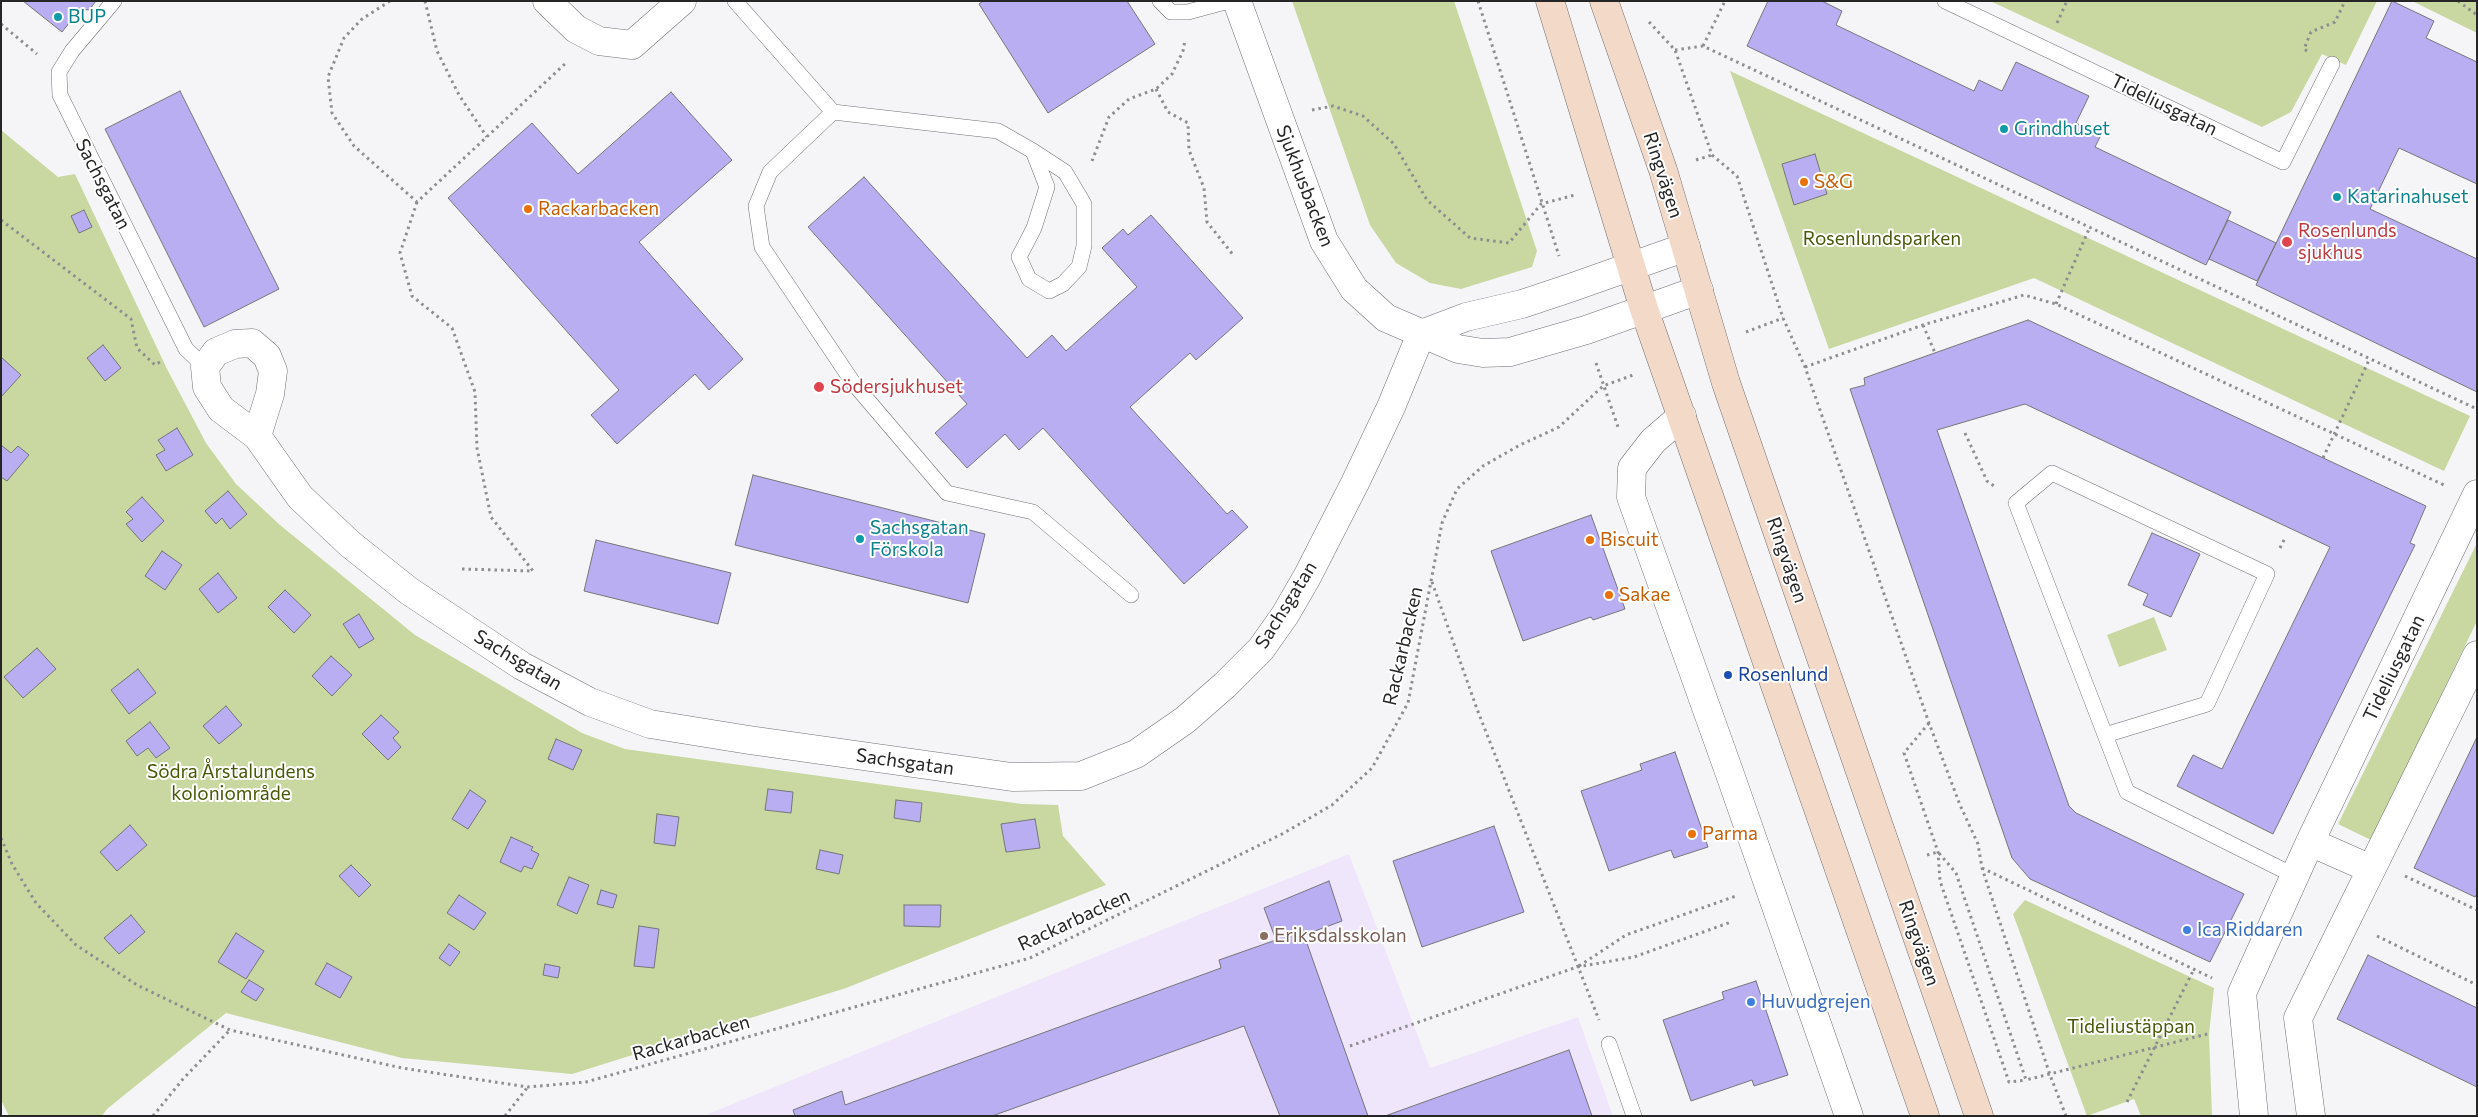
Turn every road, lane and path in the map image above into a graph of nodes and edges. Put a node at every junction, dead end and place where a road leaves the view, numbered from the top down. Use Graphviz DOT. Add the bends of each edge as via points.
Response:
graph roads {
  1 [pos="114,1"];
  2 [pos="390,1"];
  3 [pos="424,1"];
  4 [pos="547,1"];
  5 [pos="682,1"];
  6 [pos="735,1"];
  7 [pos="1160,1"];
  8 [pos="1229,1"];
  9 [pos="1237,1"];
  10 [pos="1478,1"];
  11 [pos="1550,1"];
  12 [pos="1604,1"];
  13 [pos="1725,1"];
  14 [pos="1945,1"];
  15 [pos="2345,1"];
  16 [pos="2458,1"];
  17 [pos="1188,12"];
  18 [pos="2477,15"];
  19 [pos="1648,21"];
  20 [pos="1,24"];
  21 [pos="2311,32"];
  22 [pos="1703,46"];
  23 [pos="1676,50"];
  24 [pos="2332,64"];
  25 [pos="562,65"];
  26 [pos="59,72"];
  27 [pos="1156,89"];
  28 [pos="833,112"];
  29 [pos="1279,117"];
  30 [pos="487,137"];
  31 [pos="1034,151"];
  32 [pos="1090,168"];
  33 [pos="417,202"];
  34 [pos="1541,204"];
  35 [pos="1,220"];
  36 [pos="2089,229"];
  37 [pos="1686,247"];
  38 [pos="1234,256"];
  39 [pos="1631,266"];
  40 [pos="1570,288"];
  41 [pos="1698,290"];
  42 [pos="2056,304"];
  43 [pos="1644,309"];
  44 [pos="1923,326"];
  45 [pos="1586,330"];
  46 [pos="1421,334"];
  47 [pos="1935,353"];
  48 [pos="164,359"];
  49 [pos="2369,360"];
  50 [pos="205,367"];
  51 [pos="1805,367"];
  52 [pos="1603,386"];
  53 [pos="2477,409"];
  54 [pos="1682,416"];
  55 [pos="1965,433"];
  56 [pos="2334,434"];
  57 [pos="257,436"];
  58 [pos="2323,458"];
  59 [pos="1632,468"];
  60 [pos="2476,497"];
  61 [pos="2016,503"];
  62 [pos="462,569"];
  63 [pos="1432,582"];
  64 [pos="1131,595"];
  65 [pos="2477,655"];
  66 [pos="1929,723"];
  67 [pos="2105,735"];
  68 [pos="1,838"];
  69 [pos="2310,842"];
  70 [pos="1938,852"];
  71 [pos="1927,855"];
  72 [pos="1982,868"];
  73 [pos="2371,869"];
  74 [pos="2295,876"];
  75 [pos="2409,878"];
  76 [pos="1723,900"];
  77 [pos="2477,910"];
  78 [pos="2345,921"];
  79 [pos="1732,922"];
  80 [pos="1577,967"];
  81 [pos="2194,970"];
  82 [pos="2477,985"];
  83 [pos="2242,993"];
  84 [pos="230,1030"];
  85 [pos="2213,1032"];
  86 [pos="1609,1044"];
  87 [pos="1350,1046"];
  88 [pos="2155,1047"];
  89 [pos="2050,1075"];
  90 [pos="2026,1080"];
  91 [pos="528,1087"];
  92 [pos="2127,1102"];
  93 [pos="153,1116"];
  94 [pos="505,1116"];
  95 [pos="1634,1116"];
  96 [pos="1849,1116"];
  97 [pos="1925,1116"];
  98 [pos="1979,1116"];
  99 [pos="2066,1116"];
  100 [pos="2254,1116"];
  101 [pos="2311,1116"];
  1 -- 26 [label="lane"];
  2 -- 33 [label="path" via="362,19 344,38 328,77 332,113 354,146"];
  3 -- 30 [label="path" via="437,51 459,95"];
  4 -- 5 [label="street" via="576,29 599,41 632,45"];
  6 -- 28 [label="lane"];
  7 -- 17 [label="lane" via="1171,12"];
  8 -- 17 [label="lane"];
  9 -- 29 [label="street, Sjukhusbacken"];
  10 -- 34 [label="path"];
  11 -- 39 [label="main road"];
  12 -- 37 [label="main road, Ringvägen" via="1663,170"];
  13 -- 22 [label="path"];
  14 -- 24 [label="lane, Tideliusgatan" via="2283,162"];
  15 -- 21 [label="path" via="2335,22"];
  16 -- 18 [label="path"];
  17 -- 27 [label="path" via="1183,51 1172,74"];
  19 -- 23 [label="path"];
  20 -- 26 [label="path"];
  22 -- 23 [label="path"];
  22 -- 36 [label="path"];
  23 -- 51 [label="path" via="1712,155 1737,176 1782,318"];
  25 -- 30 [label="path"];
  26 -- 50 [label="lane, Sachsgatan" via="60,96 71,121 186,349"];
  27 -- 32 [label="path" via="1129,99 1109,117"];
  27 -- 38 [label="path" via="1168,112 1188,123 1189,150 1204,188 1207,222"];
  28 -- 31 [label="lane" via="998,131"];
  28 -- 64 [label="lane" via="770,172 756,206 762,247 854,384 947,493 1033,512"];
  29 -- 34 [label="path" via="1333,106 1363,116 1394,144 1427,200 1470,238 1509,243"];
  29 -- 46 [label="street, Sjukhusbacken" via="1324,241 1354,289 1386,318"];
  30 -- 33 [label="path"];
  31 -- 31 [label="lane" via="1047,187 1034,228 1019,257 1029,279 1049,291 1063,284 1079,267 1084,246 1084,204 1065,172"];
  33 -- 62 [label="path" via="400,253 412,296 452,328 475,392 476,448 491,517 533,571"];
  34 -- 40 [label="path"];
  35 -- 48 [label="path" via="131,319 137,348 155,365"];
  36 -- 42 [label="path"];
  36 -- 49 [label="path"];
  37 -- 39 [label="street"];
  37 -- 41 [label="main road, Ringvägen"];
  39 -- 40 [label="street"];
  39 -- 43 [label="main road"];
  40 -- 46 [label="street" via="1522,304 1466,317"];
  41 -- 43 [label="street, Sjukhusbacken"];
  41 -- 98 [label="main road, Ringvägen" via="1726,383"];
  42 -- 44 [label="path" via="2024,295"];
  42 -- 56 [label="path"];
  43 -- 45 [label="street, Sjukhusbacken"];
  43 -- 54 [label="main road"];
  44 -- 47 [label="path"];
  44 -- 51 [label="path"];
  45 -- 46 [label="street, Sjukhusbacken" via="1510,352 1483,353 1458,349"];
  45 -- 52 [label="path"];
  46 -- 57 [label="street, Sachsgatan" via="1351,491 1307,577 1261,649 1185,720 1136,754 1081,776 1012,778 749,740 650,724 590,702 522,666 408,591 350,544 300,497"];
  49 -- 53 [label="path"];
  49 -- 56 [label="path"];
  50 -- 57 [label="street, Sachsgatan" via="206,387 221,409"];
  50 -- 57 [label="street" via="216,352 234,344 252,343 268,356 273,371 270,394"];
  51 -- 66 [label="path"];
  52 -- 59 [label="path"];
  52 -- 63 [label="path, Rackarbacken" via="1559,427 1483,466 1457,489 1442,523"];
  54 -- 59 [label="street" via="1653,441"];
  54 -- 97 [label="main road"];
  55 -- 61 [label="path" via="1987,480"];
  56 -- 58 [label="path"];
  56 -- 60 [label="path"];
  59 -- 96 [label="street" via="1631,497"];
  60 -- 69 [label="street, Tideliusgatan"];
  61 -- 67 [label="lane"];
  61 -- 67 [label="lane" via="2052,473 2267,574 2207,704"];
  63 -- 80 [label="path" via="1476,709"];
  63 -- 91 [label="path, Rackarbacken" via="1408,702 1372,768 1332,805 1284,833 1030,958 586,1082"];
  65 -- 73 [label="street"];
  66 -- 70 [label="path" via="1904,753"];
  66 -- 72 [label="path" via="1978,844"];
  67 -- 74 [label="lane" via="2127,792"];
  68 -- 84 [label="path, Rackarbacken" via="12,864 36,903 76,944 137,985"];
  69 -- 73 [label="street"];
  69 -- 74 [label="street, Tideliusgatan"];
  70 -- 71 [label="path"];
  70 -- 90 [label="path" via="1956,873"];
  70 -- 90 [label="path" via="1940,881 2009,1082"];
  72 -- 81 [label="path"];
  72 -- 89 [label="path"];
  73 -- 78 [label="street"];
  74 -- 83 [label="street, Tideliusgatan"];
  75 -- 77 [label="path"];
  76 -- 80 [label="path" via="1626,935"];
  78 -- 82 [label="path"];
  78 -- 101 [label="street" via="2298,1018"];
  79 -- 80 [label="path" via="1634,957"];
  80 -- 86 [label="path"];
  80 -- 87 [label="path"];
  81 -- 83 [label="path"];
  81 -- 88 [label="path"];
  83 -- 100 [label="street, Tideliusgatan"];
  84 -- 91 [label="path, Rackarbacken" via="402,1068"];
  84 -- 93 [label="path"];
  85 -- 88 [label="path"];
  86 -- 95 [label="lane"];
  88 -- 89 [label="path"];
  88 -- 92 [label="path"];
  89 -- 90 [label="path"];
  89 -- 99 [label="path"];
  91 -- 94 [label="path"];
}
